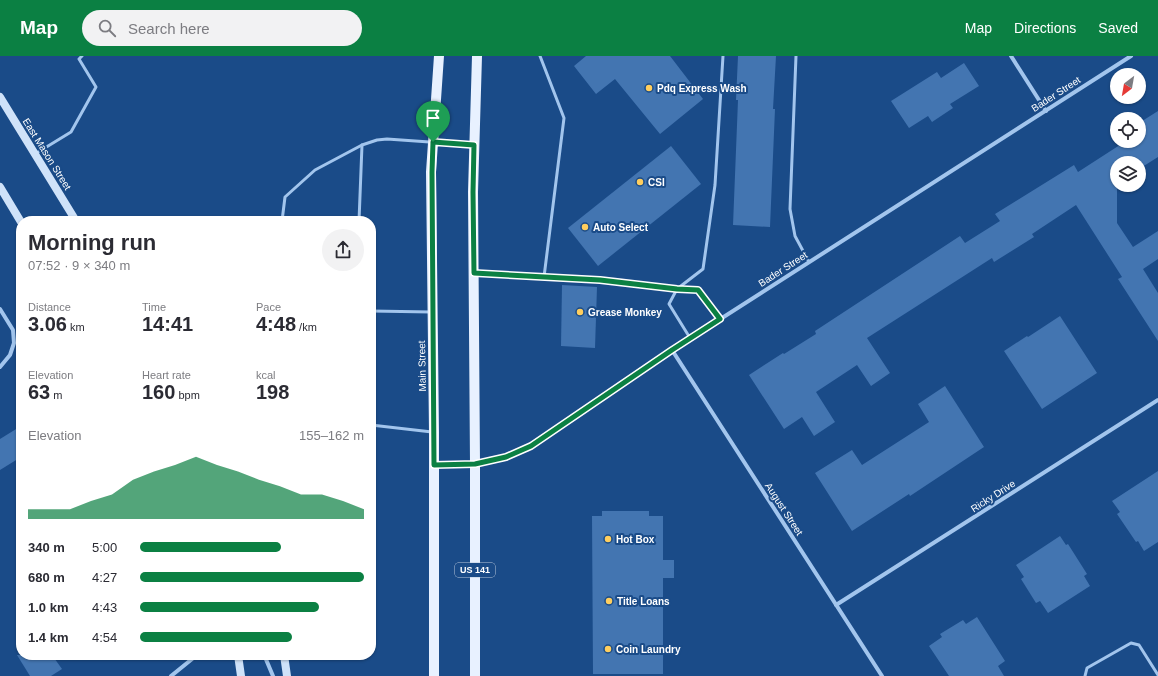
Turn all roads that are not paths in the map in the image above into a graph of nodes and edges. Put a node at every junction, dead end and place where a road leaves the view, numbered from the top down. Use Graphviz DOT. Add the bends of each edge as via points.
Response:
graph roads {
  1 [pos="82,56"];
  2 [pos="439,56"];
  3 [pos="477,56"];
  4 [pos="540,56"];
  5 [pos="723,56"];
  6 [pos="796,56"];
  7 [pos="1011,56"];
  8 [pos="1131,56"];
  9 [pos="0,97"];
  10 [pos="1046,110"];
  11 [pos="433,142"];
  12 [pos="362,145"];
  13 [pos="474,145"];
  14 [pos="35,154"];
  15 [pos="0,187"];
  16 [pos="17,216"];
  17 [pos="73,216"];
  18 [pos="283,216"];
  19 [pos="359,216"];
  20 [pos="809,262"];
  21 [pos="474,273"];
  22 [pos="544,277"];
  23 [pos="677,289"];
  24 [pos="0,309"];
  25 [pos="376,311"];
  26 [pos="433,312"];
  27 [pos="720,319"];
  28 [pos="690,338"];
  29 [pos="672,350"];
  30 [pos="0,367"];
  31 [pos="1158,400"];
  32 [pos="376,426"];
  33 [pos="434,432"];
  34 [pos="475,464"];
  35 [pos="434,465"];
  36 [pos="836,605"];
  37 [pos="191,660"];
  38 [pos="239,660"];
  39 [pos="266,660"];
  40 [pos="285,660"];
  41 [pos="1158,675"];
  42 [pos="171,676"];
  43 [pos="241,676"];
  44 [pos="274,676"];
  45 [pos="287,676"];
  46 [pos="434,676"];
  47 [pos="475,676"];
  48 [pos="882,676"];
  49 [pos="1085,676"];
  1 -- 14 [label="lane" via="79,58 96,88 71,132"];
  2 -- 11 [label="main road, Main Street"];
  3 -- 13 [label="main road, US 141"];
  4 -- 22 [label="lane" via="564,118"];
  5 -- 23 [label="lane" via="715,185 703,269"];
  6 -- 20 [label="lane" via="790,210 795,236"];
  7 -- 10 [label="street"];
  8 -- 10 [label="street, Bader Street"];
  9 -- 14 [label="main road, East Mason Street"];
  10 -- 20 [label="street, Bader Street"];
  11 -- 12 [label="lane" via="387,139"];
  11 -- 13 [label="lane"];
  11 -- 26 [label="main road, Main Street"];
  12 -- 18 [label="lane" via="315,170 285,197"];
  12 -- 19 [label="lane"];
  13 -- 21 [label="main road, US 141"];
  14 -- 17 [label="main road, East Mason Street"];
  15 -- 16 [label="main road"];
  20 -- 27 [label="street, Bader Street"];
  21 -- 22 [label="lane"];
  21 -- 34 [label="main road, US 141"];
  22 -- 23 [label="lane" via="600,280"];
  23 -- 27 [label="lane" via="698,290"];
  23 -- 28 [label="lane" via="669,304"];
  24 -- 30 [label="street" via="14,330 14,344 10,355"];
  25 -- 26 [label="lane"];
  26 -- 33 [label="main road, Main Street"];
  27 -- 28 [label="street, Bader Street"];
  28 -- 29 [label="street, Bader Street"];
  29 -- 34 [label="street, Bader Street" via="531,446 506,457"];
  29 -- 36 [label="street, August Street"];
  31 -- 36 [label="street, Ricky Drive"];
  32 -- 33 [label="lane"];
  33 -- 35 [label="main road, Main Street"];
  34 -- 35 [label="street, Bader Street"];
  34 -- 47 [label="main road, US 141"];
  35 -- 46 [label="main road, Main Street"];
  36 -- 48 [label="street, August Street"];
  37 -- 42 [label="street"];
  38 -- 43 [label="main road"];
  39 -- 44 [label="street"];
  40 -- 45 [label="main road"];
  41 -- 49 [label="lane" via="1139,645 1131,643 1087,668"];
}
